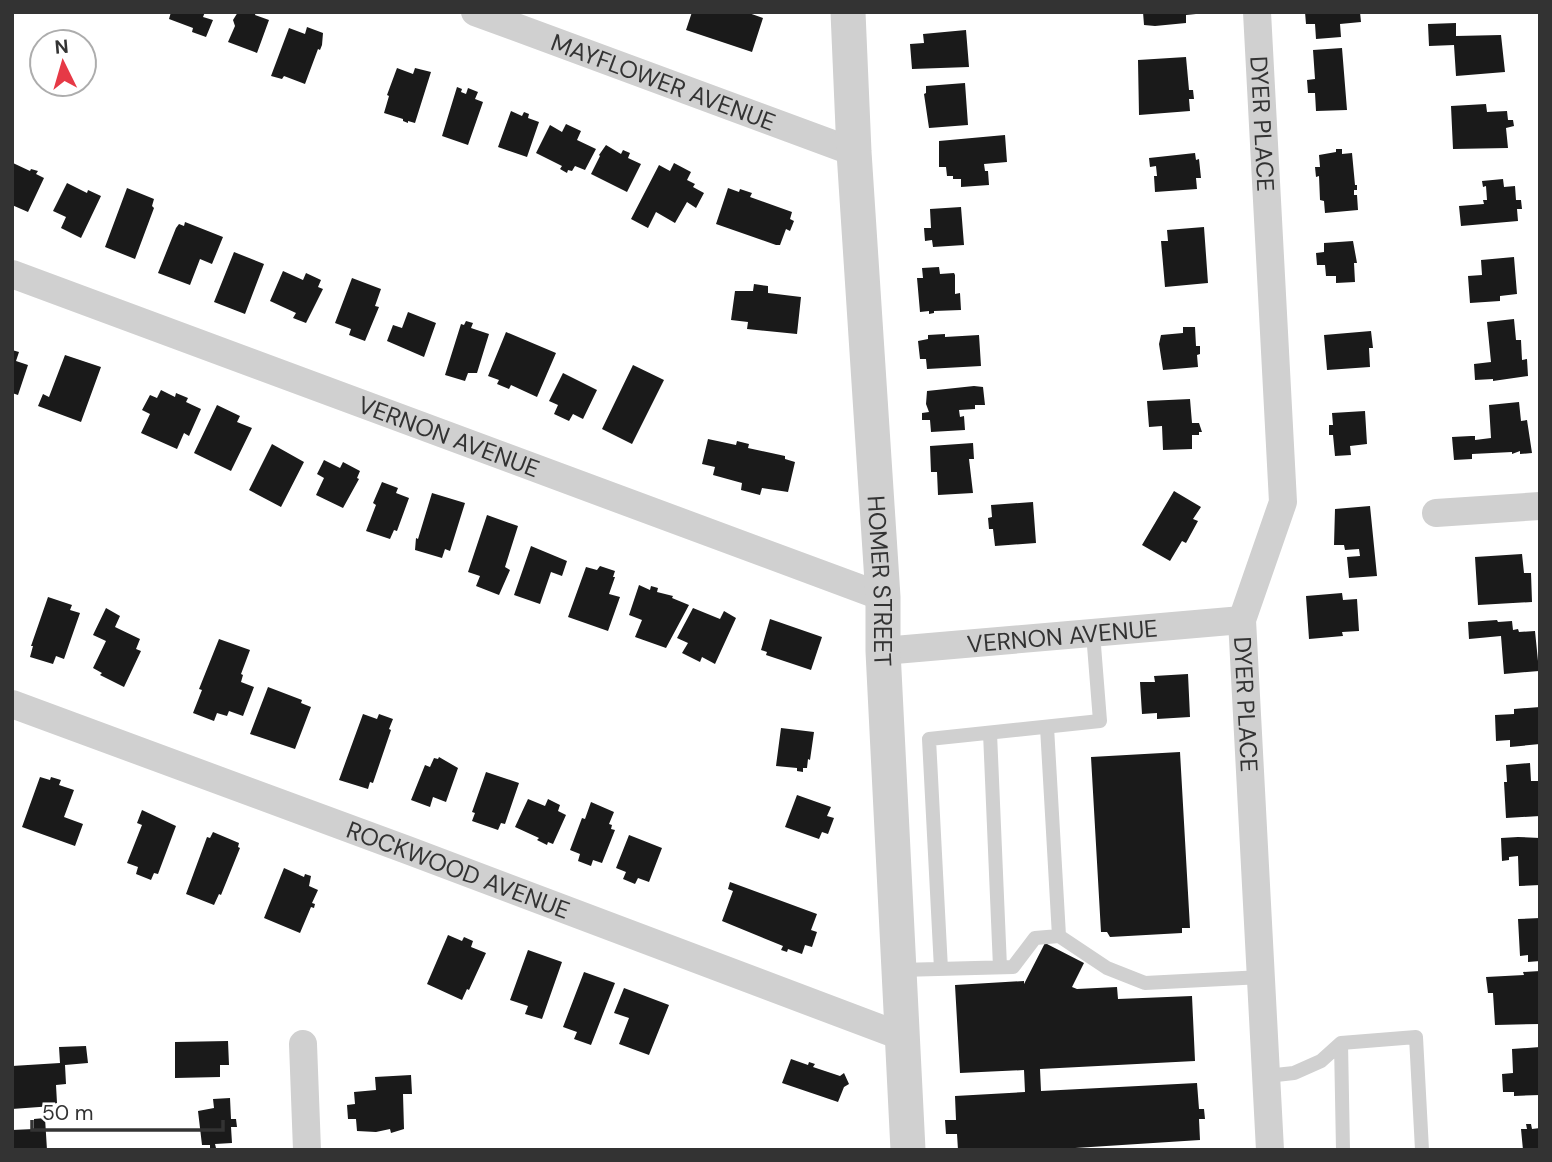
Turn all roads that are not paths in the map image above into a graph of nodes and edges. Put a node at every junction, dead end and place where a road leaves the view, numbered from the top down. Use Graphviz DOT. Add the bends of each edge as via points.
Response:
graph roads {
  1 [pos="474,12"];
  2 [pos="848,12"];
  3 [pos="1257,12"];
  4 [pos="853,152"];
  5 [pos="12,274"];
  6 [pos="1540,506"];
  7 [pos="1436,513"];
  8 [pos="883,597"];
  9 [pos="1242,620"];
  10 [pos="1093,633"];
  11 [pos="883,651"];
  12 [pos="12,704"];
  13 [pos="1047,727"];
  14 [pos="990,733"];
  15 [pos="1059,936"];
  16 [pos="1000,967"];
  17 [pos="900,970"];
  18 [pos="942,970"];
  19 [pos="1262,977"];
  20 [pos="903,1037"];
  21 [pos="1341,1043"];
  22 [pos="303,1044"];
  23 [pos="1267,1076"];
  24 [pos="307,1150"];
  25 [pos="908,1150"];
  26 [pos="1270,1150"];
  27 [pos="1343,1150"];
  28 [pos="1422,1150"];
  1 -- 4 [label="street, MAYFLOWER AVENUE"];
  2 -- 4 [label="street, HOMER STREET"];
  3 -- 9 [label="street, DYER PLACE" via="1283,502"];
  4 -- 8 [label="street, HOMER STREET"];
  5 -- 8 [label="street, VERNON AVENUE"];
  6 -- 7 [label="street"];
  8 -- 11 [label="street, HOMER STREET"];
  9 -- 10 [label="street, VERNON AVENUE"];
  9 -- 19 [label="street, DYER PLACE"];
  10 -- 11 [label="street, VERNON AVENUE"];
  10 -- 13 [label="lane" via="1100,722"];
  11 -- 17 [label="street, HOMER STREET"];
  12 -- 20 [label="street, ROCKWOOD AVENUE"];
  13 -- 14 [label="lane"];
  13 -- 15 [label="lane"];
  14 -- 16 [label="lane"];
  14 -- 18 [label="lane" via="929,739"];
  15 -- 16 [label="lane" via="1035,937 1013,967"];
  15 -- 19 [label="lane" via="1107,968 1145,983"];
  16 -- 18 [label="lane"];
  17 -- 18 [label="lane"];
  17 -- 20 [label="street, HOMER STREET"];
  19 -- 23 [label="street, DYER PLACE"];
  20 -- 25 [label="street, HOMER STREET"];
  21 -- 23 [label="lane" via="1321,1061 1294,1073"];
  21 -- 27 [label="lane"];
  21 -- 28 [label="lane" via="1416,1037"];
  22 -- 24 [label="street"];
  23 -- 26 [label="street, DYER PLACE"];
}
